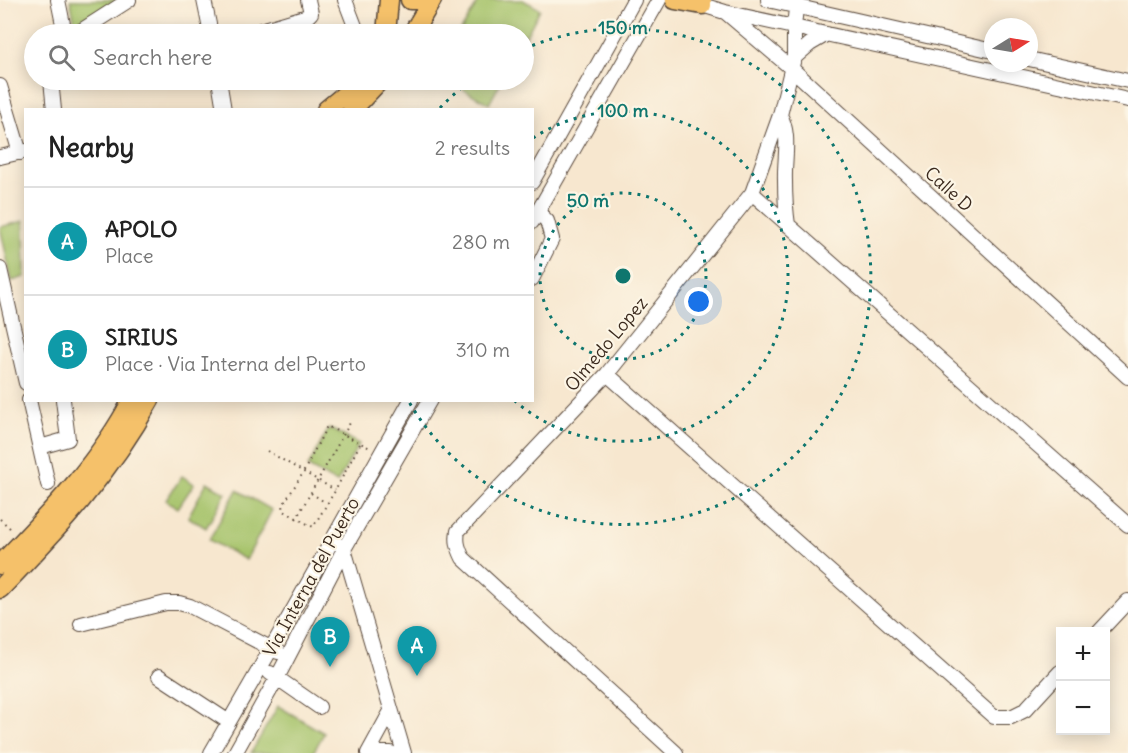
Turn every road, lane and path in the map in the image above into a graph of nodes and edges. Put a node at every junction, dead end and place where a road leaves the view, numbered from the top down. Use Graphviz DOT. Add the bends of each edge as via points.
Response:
graph roads {
  1 [pos="58,0"];
  2 [pos="129,0"];
  3 [pos="204,0"];
  4 [pos="308,0"];
  5 [pos="345,0"];
  6 [pos="389,0"];
  7 [pos="410,0"];
  8 [pos="430,0"];
  9 [pos="634,0"];
  10 [pos="659,0"];
  11 [pos="675,0"];
  12 [pos="768,0"];
  13 [pos="702,2"];
  14 [pos="796,8"];
  15 [pos="725,12"];
  16 [pos="63,24"];
  17 [pos="92,24"];
  18 [pos="209,24"];
  19 [pos="281,24"];
  20 [pos="354,24"];
  21 [pos="387,24"];
  22 [pos="417,24"];
  23 [pos="794,27"];
  24 [pos="827,34"];
  25 [pos="984,49"];
  26 [pos="1038,61"];
  27 [pos="793,63"];
  28 [pos="1128,81"];
  29 [pos="0,86"];
  30 [pos="52,90"];
  31 [pos="221,90"];
  32 [pos="349,90"];
  33 [pos="371,90"];
  34 [pos="1128,100"];
  35 [pos="576,104"];
  36 [pos="54,108"];
  37 [pos="224,108"];
  38 [pos="328,108"];
  39 [pos="354,108"];
  40 [pos="594,115"];
  41 [pos="780,115"];
  42 [pos="23,152"];
  43 [pos="0,157"];
  44 [pos="534,178"];
  45 [pos="752,193"];
  46 [pos="535,217"];
  47 [pos="788,225"];
  48 [pos="0,270"];
  49 [pos="534,275"];
  50 [pos="14,334"];
  51 [pos="0,337"];
  52 [pos="607,374"];
  53 [pos="24,375"];
  54 [pos="1128,377"];
  55 [pos="30,402"];
  56 [pos="63,402"];
  57 [pos="131,402"];
  58 [pos="149,402"];
  59 [pos="410,402"];
  60 [pos="429,402"];
  61 [pos="350,423"];
  62 [pos="343,435"];
  63 [pos="40,447"];
  64 [pos="267,452"];
  65 [pos="303,473"];
  66 [pos="319,480"];
  67 [pos="48,483"];
  68 [pos="336,491"];
  69 [pos="311,493"];
  70 [pos="326,504"];
  71 [pos="0,519"];
  72 [pos="296,519"];
  73 [pos="1128,525"];
  74 [pos="13,531"];
  75 [pos="338,545"];
  76 [pos="0,566"];
  77 [pos="0,589"];
  78 [pos="1128,601"];
  79 [pos="81,624"];
  80 [pos="1104,627"];
  81 [pos="272,649"];
  82 [pos="288,657"];
  83 [pos="261,667"];
  84 [pos="159,676"];
  85 [pos="1056,676"];
  86 [pos="277,678"];
  87 [pos="319,706"];
  88 [pos="391,711"];
  89 [pos="229,722"];
  90 [pos="211,753"];
  91 [pos="235,753"];
  92 [pos="368,753"];
  93 [pos="375,753"];
  94 [pos="391,753"];
  95 [pos="404,753"];
  96 [pos="676,753"];
  1 -- 16 [label="street"];
  2 -- 17 [label="street"];
  3 -- 18 [label="street"];
  4 -- 19 [label="street" via="308,16"];
  5 -- 20 [label="street"];
  6 -- 21 [label="main road"];
  7 -- 8 [label="main road"];
  8 -- 22 [label="main road"];
  9 -- 35 [label="street"];
  10 -- 40 [label="street"];
  11 -- 13 [label="main road"];
  12 -- 14 [label="street"];
  13 -- 15 [label="street"];
  14 -- 23 [label="street"];
  14 -- 25 [label="street"];
  15 -- 23 [label="street"];
  15 -- 27 [label="street, Calle D"];
  23 -- 24 [label="street"];
  23 -- 27 [label="street"];
  24 -- 27 [label="street" via="810,44"];
  24 -- 34 [label="street"];
  26 -- 28 [label="street"];
  27 -- 41 [label="street, Olmedo Lopez"];
  27 -- 54 [label="street, Calle D"];
  29 -- 42 [label="street"];
  30 -- 36 [label="street"];
  31 -- 37 [label="street"];
  32 -- 38 [label="main road"];
  33 -- 39 [label="main road"];
  35 -- 40 [label="street"];
  35 -- 44 [label="street"];
  40 -- 46 [label="street"];
  41 -- 45 [label="street, Olmedo Lopez"];
  41 -- 47 [label="street" via="787,136"];
  42 -- 43 [label="street"];
  45 -- 47 [label="street"];
  45 -- 52 [label="street, Olmedo Lopez"];
  46 -- 49 [label="street" via="548,221 552,239"];
  47 -- 73 [label="street"];
  48 -- 50 [label="street"];
  50 -- 51 [label="street"];
  50 -- 53 [label="street"];
  52 -- 85 [label="street" via="994,717 1011,717 1025,710"];
  52 -- 96 [label="street, Olmedo Lopez" via="458,531 458,548 463,558"];
  55 -- 63 [label="street"];
  56 -- 63 [label="street" via="68,439"];
  57 -- 76 [label="main road" via="103,448 76,482"];
  58 -- 77 [label="main road" via="116,458 90,491"];
  59 -- 75 [label="street, Via Interna del Puerto"];
  60 -- 75 [label="street, Via Interna del Puerto"];
  61 -- 62 [label="path"];
  62 -- 65 [label="path" via="327,426"];
  62 -- 66 [label="path"];
  62 -- 68 [label="path" via="360,444"];
  63 -- 67 [label="street"];
  64 -- 65 [label="path"];
  65 -- 66 [label="path"];
  65 -- 72 [label="path" via="283,506"];
  66 -- 68 [label="path"];
  66 -- 69 [label="path"];
  68 -- 70 [label="path"];
  69 -- 70 [label="path"];
  69 -- 72 [label="path"];
  70 -- 72 [label="path" via="313,527"];
  71 -- 74 [label="path"];
  75 -- 81 [label="street, Via Interna del Puerto"];
  75 -- 82 [label="street, Via Interna del Puerto"];
  75 -- 88 [label="street"];
  78 -- 80 [label="street"];
  79 -- 81 [label="street" via="178,603"];
  81 -- 82 [label="street"];
  81 -- 83 [label="street, Via Interna del Puerto"];
  82 -- 86 [label="street, Via Interna del Puerto"];
  83 -- 86 [label="street"];
  83 -- 89 [label="street, Via Interna del Puerto"];
  84 -- 89 [label="street"];
  86 -- 87 [label="street"];
  86 -- 91 [label="street, Via Interna del Puerto"];
  88 -- 92 [label="street"];
  88 -- 95 [label="street"];
  89 -- 90 [label="street, Via Interna del Puerto"];
  93 -- 94 [label="street"];
}
